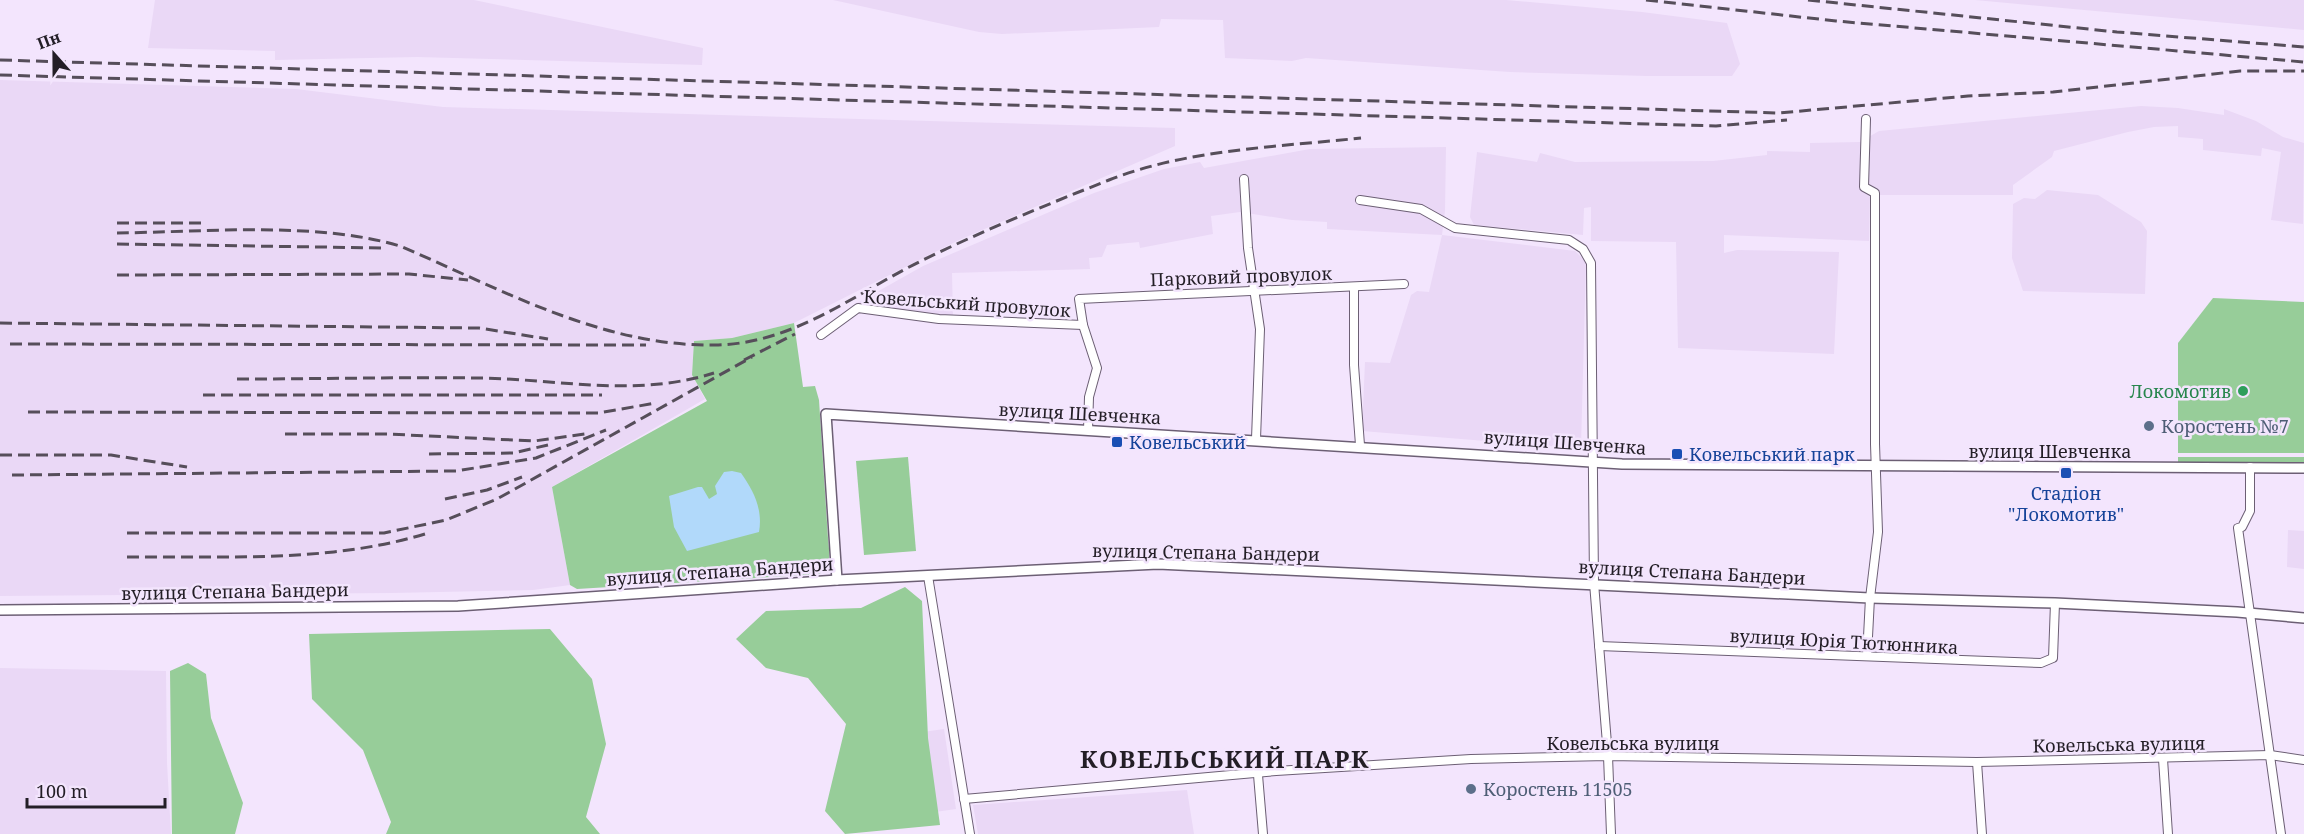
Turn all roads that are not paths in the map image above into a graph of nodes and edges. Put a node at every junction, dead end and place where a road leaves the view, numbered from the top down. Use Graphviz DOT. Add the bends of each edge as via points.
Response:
graph roads {
  1 [pos="1866,119"];
  2 [pos="1244,179"];
  3 [pos="1360,200"];
  4 [pos="1404,284"];
  5 [pos="1354,287"];
  6 [pos="1256,291"];
  7 [pos="1083,325"];
  8 [pos="820,335"];
  9 [pos="1088,430"];
  10 [pos="1256,439"];
  11 [pos="1360,446"];
  12 [pos="1591,462"];
  13 [pos="1876,466"];
  14 [pos="2250,467"];
  15 [pos="2304,468"];
  16 [pos="928,576"];
  17 [pos="837,580"];
  18 [pos="1594,583"];
  19 [pos="1870,597"];
  20 [pos="2055,603"];
  21 [pos="0,610"];
  22 [pos="2251,614"];
  23 [pos="2304,618"];
  24 [pos="1599,646"];
  25 [pos="1867,656"];
  26 [pos="2270,755"];
  27 [pos="1608,756"];
  28 [pos="2163,759"];
  29 [pos="2304,760"];
  30 [pos="1977,762"];
  31 [pos="1258,775"];
  32 [pos="964,798"];
  33 [pos="970,834"];
  34 [pos="1263,834"];
  35 [pos="1611,834"];
  36 [pos="1982,834"];
  37 [pos="2168,834"];
  38 [pos="2281,834"];
  1 -- 13 [label="street" via="1864,187 1875,192"];
  2 -- 6 [label="street" via="1248,248"];
  3 -- 12 [label="street" via="1421,209 1455,228 1569,240 1583,249 1591,263"];
  4 -- 5 [label="street, Парковий провулок"];
  5 -- 6 [label="street, Парковий провулок"];
  5 -- 11 [label="street"];
  6 -- 7 [label="street, Парковий провулок" via="1078,299"];
  6 -- 10 [label="street" via="1260,329"];
  7 -- 8 [label="street, Ковельський провулок" via="939,319 858,308"];
  7 -- 9 [label="street, Ковельський провулок" via="1097,368 1089,397"];
  9 -- 10 [label="street, вулиця Шевченка"];
  9 -- 17 [label="street, вулиця Шевченка" via="826,414"];
  10 -- 11 [label="street, вулиця Шевченка"];
  11 -- 12 [label="street, вулиця Шевченка"];
  12 -- 13 [label="street, вулиця Шевченка"];
  12 -- 18 [label="street"];
  13 -- 14 [label="street, вулиця Шевченка"];
  13 -- 19 [label="street" via="1878,532"];
  14 -- 15 [label="street, вулиця Шевченка"];
  14 -- 22 [label="street" via="2250,511 2238,528"];
  16 -- 17 [label="street, вулиця Степана Бандери"];
  16 -- 18 [label="street, вулиця Степана Бандери" via="1158,564"];
  16 -- 32 [label="street"];
  17 -- 21 [label="street, вулиця Степана Бандери" via="458,606"];
  18 -- 19 [label="street, вулиця Степана Бандери"];
  18 -- 24 [label="street"];
  19 -- 20 [label="street, вулиця Степана Бандери"];
  19 -- 25 [label="street"];
  20 -- 22 [label="street, вулиця Степана Бандери"];
  20 -- 25 [label="street, вулиця Юрія Тютюнника" via="2053,658 2041,663"];
  22 -- 23 [label="street, вулиця Степана Бандери"];
  22 -- 26 [label="street"];
  24 -- 25 [label="street, вулиця Юрія Тютюнника"];
  24 -- 27 [label="street"];
  26 -- 28 [label="street, Ковельська вулиця"];
  26 -- 29 [label="street, Ковельська вулиця"];
  26 -- 38 [label="street"];
  27 -- 30 [label="street, Ковельська вулиця"];
  27 -- 31 [label="street, Ковельська вулиця" via="1471,759"];
  27 -- 35 [label="street"];
  28 -- 30 [label="street, Ковельська вулиця"];
  28 -- 37 [label="street"];
  30 -- 36 [label="street"];
  31 -- 32 [label="street, Ковельська вулиця"];
  31 -- 34 [label="street"];
  32 -- 33 [label="street"];
}
